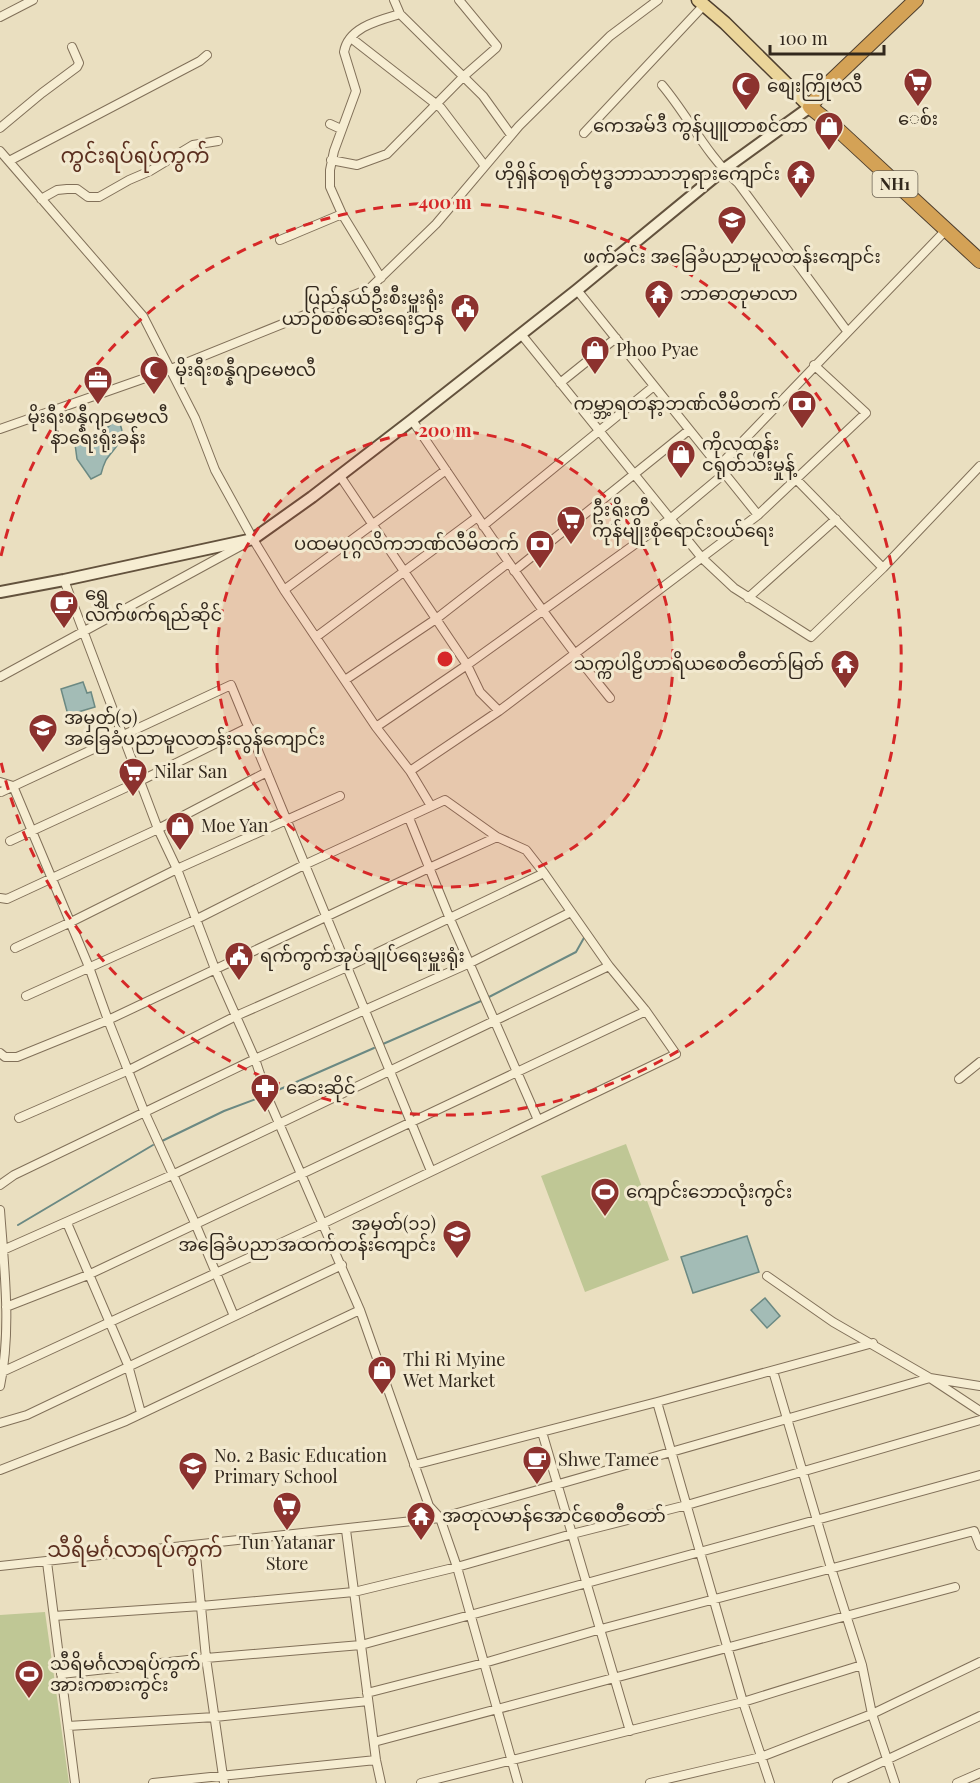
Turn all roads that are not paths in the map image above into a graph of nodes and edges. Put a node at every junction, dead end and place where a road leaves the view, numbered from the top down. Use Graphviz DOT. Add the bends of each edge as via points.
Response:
graph roads {
  1 [pos="33,0"];
  2 [pos="394,0"];
  3 [pos="459,0"];
  4 [pos="658,0"];
  5 [pos="900,0"];
  6 [pos="916,0"];
  7 [pos="701,3"];
  8 [pos="400,14"];
  9 [pos="0,17"];
  10 [pos="894,21"];
  11 [pos="351,38"];
  12 [pos="72,47"];
  13 [pos="207,55"];
  14 [pos="464,76"];
  15 [pos="662,85"];
  16 [pos="437,104"];
  17 [pos="810,107"];
  18 [pos="330,124"];
  19 [pos="0,128"];
  20 [pos="341,129"];
  21 [pos="584,133"];
  22 [pos="511,135"];
  23 [pos="218,141"];
  24 [pos="0,151"];
  25 [pos="331,160"];
  26 [pos="9,161"];
  27 [pos="485,166"];
  28 [pos="723,170"];
  29 [pos="41,199"];
  30 [pos="342,214"];
  31 [pos="946,230"];
  32 [pos="280,240"];
  33 [pos="980,261"];
  34 [pos="381,278"];
  35 [pos="577,290"];
  36 [pos="847,331"];
  37 [pos="521,334"];
  38 [pos="616,338"];
  39 [pos="814,365"];
  40 [pos="171,369"];
  41 [pos="560,383"];
  42 [pos="654,386"];
  43 [pos="412,420"];
  44 [pos="0,429"];
  45 [pos="689,430"];
  46 [pos="600,431"];
  47 [pos="719,466"];
  48 [pos="980,466"];
  49 [pos="446,470"];
  50 [pos="725,473"];
  51 [pos="633,475"];
  52 [pos="340,476"];
  53 [pos="796,479"];
  54 [pos="758,515"];
  55 [pos="476,518"];
  56 [pos="670,519"];
  57 [pos="836,519"];
  58 [pos="372,524"];
  59 [pos="483,526"];
  60 [pos="252,539"];
  61 [pos="702,558"];
  62 [pos="508,564"];
  63 [pos="883,568"];
  64 [pos="404,571"];
  65 [pos="514,572"];
  66 [pos="64,580"];
  67 [pos="284,590"];
  68 [pos="0,592"];
  69 [pos="748,598"];
  70 [pos="542,610"];
  71 [pos="436,620"];
  72 [pos="82,633"];
  73 [pos="316,637"];
  74 [pos="574,655"];
  75 [pos="467,665"];
  76 [pos="0,677"];
  77 [pos="345,681"];
  78 [pos="610,698"];
  79 [pos="499,711"];
  80 [pos="249,727"];
  81 [pos="376,727"];
  82 [pos="123,736"];
  83 [pos="410,771"];
  84 [pos="267,772"];
  85 [pos="140,781"];
  86 [pos="0,782"];
  87 [pos="13,786"];
  88 [pos="1,792"];
  89 [pos="425,794"];
  90 [pos="340,796"];
  91 [pos="431,806"];
  92 [pos="417,813"];
  93 [pos="409,818"];
  94 [pos="286,820"];
  95 [pos="158,829"];
  96 [pos="32,830"];
  97 [pos="497,837"];
  98 [pos="9,841"];
  99 [pos="304,866"];
  100 [pos="429,868"];
  101 [pos="177,869"];
  102 [pos="544,873"];
  103 [pos="52,878"];
  104 [pos="0,898"];
  105 [pos="571,912"];
  106 [pos="325,917"];
  107 [pos="450,918"];
  108 [pos="197,919"];
  109 [pos="71,922"];
  110 [pos="15,948"];
  111 [pos="470,963"];
  112 [pos="609,966"];
  113 [pos="89,967"];
  114 [pos="347,967"];
  115 [pos="215,969"];
  116 [pos="26,996"];
  117 [pos="364,1009"];
  118 [pos="646,1011"];
  119 [pos="236,1016"];
  120 [pos="108,1020"];
  121 [pos="495,1020"];
  122 [pos="0,1053"];
  123 [pos="255,1059"];
  124 [pos="980,1062"];
  125 [pos="129,1070"];
  126 [pos="390,1070"];
  127 [pos="517,1072"];
  128 [pos="958,1079"];
  129 [pos="144,1111"];
  130 [pos="19,1118"];
  131 [pos="538,1120"];
  132 [pos="411,1122"];
  133 [pos="279,1123"];
  134 [pos="431,1171"];
  135 [pos="302,1173"];
  136 [pos="172,1175"];
  137 [pos="0,1185"];
  138 [pos="0,1210"];
  139 [pos="67,1223"];
  140 [pos="195,1223"];
  141 [pos="324,1223"];
  142 [pos="3,1250"];
  143 [pos="342,1265"];
  144 [pos="216,1272"];
  145 [pos="88,1275"];
  146 [pos="767,1276"];
  147 [pos="6,1307"];
  148 [pos="360,1310"];
  149 [pos="234,1316"];
  150 [pos="108,1323"];
  151 [pos="873,1343"];
  152 [pos="128,1365"];
  153 [pos="773,1371"];
  154 [pos="2,1372"];
  155 [pos="930,1378"];
  156 [pos="0,1386"];
  157 [pos="980,1386"];
  158 [pos="657,1402"];
  159 [pos="980,1411"];
  160 [pos="141,1413"];
  161 [pos="788,1419"];
  162 [pos="980,1420"];
  163 [pos="0,1423"];
  164 [pos="542,1432"];
  165 [pos="672,1453"];
  166 [pos="414,1465"];
  167 [pos="0,1470"];
  168 [pos="803,1473"];
  169 [pos="980,1475"];
  170 [pos="558,1485"];
  171 [pos="687,1505"];
  172 [pos="440,1518"];
  173 [pos="817,1520"];
  174 [pos="346,1530"];
  175 [pos="572,1534"];
  176 [pos="195,1545"];
  177 [pos="980,1546"];
  178 [pos="700,1553"];
  179 [pos="47,1562"];
  180 [pos="0,1566"];
  181 [pos="457,1568"];
  182 [pos="831,1568"];
  183 [pos="586,1582"];
  184 [pos="955,1587"];
  185 [pos="354,1592"];
  186 [pos="714,1600"];
  187 [pos="201,1606"];
  188 [pos="471,1615"];
  189 [pos="846,1615"];
  190 [pos="54,1616"];
  191 [pos="601,1629"];
  192 [pos="361,1645"];
  193 [pos="728,1649"];
  194 [pos="206,1658"];
  195 [pos="980,1662"];
  196 [pos="484,1663"];
  197 [pos="862,1665"];
  198 [pos="61,1674"];
  199 [pos="614,1678"];
  200 [pos="368,1697"];
  201 [pos="743,1702"];
  202 [pos="498,1708"];
  203 [pos="872,1714"];
  204 [pos="980,1716"];
  205 [pos="215,1717"];
  206 [pos="68,1726"];
  207 [pos="630,1731"];
  208 [pos="374,1742"];
  209 [pos="761,1756"];
  210 [pos="376,1760"];
  211 [pos="511,1761"];
  212 [pos="886,1761"];
  213 [pos="980,1773"];
  214 [pos="223,1779"];
  215 [pos="75,1783"];
  216 [pos="153,1783"];
  217 [pos="381,1783"];
  218 [pos="421,1783"];
  219 [pos="518,1783"];
  220 [pos="650,1783"];
  221 [pos="770,1783"];
  222 [pos="837,1783"];
  223 [pos="895,1783"];
  224 [pos="957,1783"];
  1 -- 9 [label="street"];
  2 -- 8 [label="street"];
  3 -- 14 [label="street" via="497,46"];
  4 -- 22 [label="street" via="610,36"];
  5 -- 10 [label="highway"];
  6 -- 10 [label="highway"];
  7 -- 17 [label="main road"];
  7 -- 21 [label="street"];
  8 -- 11 [label="street" via="369,24"];
  8 -- 14 [label="street"];
  10 -- 17 [label="highway" via="828,84"];
  11 -- 16 [label="street"];
  11 -- 20 [label="street" via="344,51 356,91"];
  12 -- 19 [label="street" via="77,67"];
  13 -- 26 [label="street"];
  14 -- 16 [label="street"];
  14 -- 22 [label="street"];
  15 -- 28 [label="street"];
  16 -- 25 [label="street" via="387,154 357,165"];
  16 -- 27 [label="street"];
  17 -- 28 [label="main road"];
  17 -- 31 [label="highway, NH1"];
  18 -- 20 [label="street"];
  20 -- 25 [label="street"];
  22 -- 27 [label="street"];
  23 -- 29 [label="street" via="193,146 99,197 66,189"];
  24 -- 26 [label="street"];
  25 -- 30 [label="street" via="330,187"];
  26 -- 29 [label="street"];
  27 -- 34 [label="street" via="436,224"];
  28 -- 35 [label="main road"];
  28 -- 36 [label="street" via="738,183"];
  29 -- 40 [label="street" via="143,316"];
  30 -- 32 [label="street"];
  30 -- 34 [label="street"];
  31 -- 33 [label="highway, NH1"];
  31 -- 36 [label="street"];
  34 -- 40 [label="street" via="369,289"];
  35 -- 37 [label="main road"];
  35 -- 38 [label="street"];
  36 -- 39 [label="street"];
  37 -- 41 [label="street"];
  37 -- 43 [label="main road"];
  38 -- 41 [label="street"];
  38 -- 42 [label="street"];
  39 -- 47 [label="street"];
  39 -- 53 [label="street" via="866,412"];
  40 -- 44 [label="street"];
  40 -- 60 [label="street" via="215,470"];
  41 -- 46 [label="street"];
  42 -- 45 [label="street"];
  42 -- 46 [label="street"];
  43 -- 49 [label="street"];
  43 -- 52 [label="main road"];
  45 -- 47 [label="street"];
  45 -- 51 [label="street"];
  46 -- 51 [label="street"];
  46 -- 59 [label="street"];
  47 -- 50 [label="street"];
  48 -- 63 [label="street"];
  49 -- 55 [label="street"];
  49 -- 58 [label="street"];
  50 -- 54 [label="street"];
  50 -- 56 [label="street"];
  51 -- 56 [label="street"];
  51 -- 65 [label="street"];
  52 -- 58 [label="street"];
  52 -- 60 [label="main road"];
  53 -- 54 [label="street"];
  53 -- 57 [label="street"];
  54 -- 61 [label="street"];
  55 -- 59 [label="street"];
  55 -- 64 [label="street"];
  56 -- 61 [label="street"];
  56 -- 70 [label="street"];
  57 -- 63 [label="street"];
  57 -- 69 [label="street"];
  58 -- 64 [label="street"];
  58 -- 67 [label="street"];
  59 -- 62 [label="street"];
  60 -- 66 [label="main road"];
  60 -- 67 [label="street"];
  60 -- 72 [label="street"];
  61 -- 69 [label="street"];
  61 -- 74 [label="street"];
  62 -- 65 [label="street"];
  62 -- 71 [label="street"];
  63 -- 69 [label="street" via="811,637"];
  64 -- 71 [label="street"];
  64 -- 73 [label="street"];
  65 -- 70 [label="street"];
  66 -- 68 [label="main road"];
  66 -- 72 [label="street"];
  67 -- 73 [label="street"];
  70 -- 74 [label="street"];
  70 -- 75 [label="street"];
  71 -- 75 [label="street"];
  71 -- 77 [label="street"];
  72 -- 76 [label="street"];
  72 -- 82 [label="street"];
  73 -- 77 [label="street"];
  74 -- 78 [label="street"];
  74 -- 79 [label="street"];
  75 -- 79 [label="street" via="480,692"];
  75 -- 81 [label="street"];
  77 -- 81 [label="street"];
  79 -- 83 [label="street"];
  80 -- 82 [label="street" via="230,684"];
  80 -- 84 [label="street"];
  80 -- 85 [label="street"];
  81 -- 83 [label="street"];
  82 -- 85 [label="street"];
  82 -- 87 [label="street"];
  83 -- 89 [label="street"];
  84 -- 94 [label="street"];
  84 -- 95 [label="street"];
  85 -- 95 [label="street"];
  85 -- 96 [label="street"];
  86 -- 87 [label="street"];
  87 -- 88 [label="street"];
  87 -- 96 [label="street"];
  89 -- 91 [label="street"];
  89 -- 92 [label="street"];
  90 -- 94 [label="street"];
  91 -- 92 [label="street"];
  91 -- 97 [label="street" via="445,800"];
  92 -- 93 [label="street"];
  93 -- 99 [label="street"];
  93 -- 100 [label="street"];
  94 -- 99 [label="street"];
  94 -- 101 [label="street"];
  95 -- 101 [label="street"];
  95 -- 103 [label="street"];
  96 -- 98 [label="street"];
  96 -- 103 [label="street"];
  97 -- 100 [label="street"];
  97 -- 102 [label="street" via="526,850"];
  99 -- 106 [label="street"];
  99 -- 108 [label="street"];
  100 -- 106 [label="street"];
  100 -- 107 [label="street"];
  101 -- 108 [label="street"];
  101 -- 109 [label="street"];
  102 -- 105 [label="street"];
  102 -- 107 [label="street"];
  103 -- 104 [label="street" via="7,899"];
  103 -- 109 [label="street"];
  105 -- 111 [label="street"];
  105 -- 112 [label="street"];
  106 -- 114 [label="street"];
  106 -- 115 [label="street"];
  107 -- 111 [label="street"];
  107 -- 114 [label="street"];
  108 -- 113 [label="street"];
  108 -- 115 [label="street"];
  109 -- 110 [label="street"];
  109 -- 113 [label="street"];
  111 -- 117 [label="street"];
  111 -- 121 [label="street"];
  112 -- 118 [label="street"];
  112 -- 121 [label="street"];
  113 -- 116 [label="street"];
  113 -- 120 [label="street"];
  114 -- 117 [label="street"];
  114 -- 119 [label="street"];
  115 -- 119 [label="street"];
  115 -- 120 [label="street"];
  117 -- 123 [label="street"];
  117 -- 126 [label="street"];
  118 -- 127 [label="street"];
  118 -- 131 [label="street" via="676,1054"];
  119 -- 123 [label="street"];
  119 -- 125 [label="street"];
  120 -- 122 [label="street" via="17,1057"];
  120 -- 125 [label="street"];
  121 -- 126 [label="street"];
  121 -- 127 [label="street"];
  123 -- 129 [label="street"];
  123 -- 133 [label="street"];
  124 -- 128 [label="street"];
  125 -- 129 [label="street"];
  125 -- 130 [label="street"];
  126 -- 132 [label="street"];
  126 -- 133 [label="street"];
  127 -- 131 [label="street"];
  127 -- 132 [label="street"];
  129 -- 136 [label="street"];
  129 -- 137 [label="street"];
  131 -- 134 [label="street"];
  132 -- 134 [label="street"];
  132 -- 135 [label="street"];
  133 -- 135 [label="street"];
  133 -- 136 [label="street"];
  134 -- 141 [label="street"];
  135 -- 140 [label="street"];
  135 -- 141 [label="street"];
  136 -- 139 [label="street"];
  136 -- 140 [label="street"];
  138 -- 142 [label="street"];
  139 -- 142 [label="street"];
  139 -- 145 [label="street"];
  140 -- 144 [label="street"];
  140 -- 145 [label="street"];
  141 -- 143 [label="street"];
  141 -- 144 [label="street"];
  142 -- 147 [label="street"];
  143 -- 148 [label="street"];
  143 -- 149 [label="street"];
  144 -- 149 [label="street"];
  144 -- 150 [label="street"];
  145 -- 147 [label="street"];
  145 -- 150 [label="street"];
  146 -- 151 [label="street" via="832,1322"];
  147 -- 154 [label="street"];
  148 -- 160 [label="street"];
  148 -- 166 [label="street"];
  149 -- 152 [label="street"];
  150 -- 152 [label="street"];
  150 -- 154 [label="street"];
  151 -- 153 [label="street"];
  151 -- 155 [label="street"];
  152 -- 160 [label="street"];
  152 -- 163 [label="street" via="27,1415"];
  153 -- 158 [label="street"];
  153 -- 161 [label="street"];
  154 -- 156 [label="street"];
  155 -- 157 [label="street"];
  155 -- 159 [label="street"];
  155 -- 161 [label="street"];
  158 -- 164 [label="street"];
  158 -- 165 [label="street"];
  160 -- 167 [label="street"];
  161 -- 165 [label="street"];
  161 -- 168 [label="street"];
  162 -- 168 [label="street"];
  164 -- 166 [label="street"];
  164 -- 170 [label="street"];
  165 -- 170 [label="street"];
  165 -- 171 [label="street"];
  166 -- 172 [label="street" via="429,1506"];
  168 -- 171 [label="street"];
  168 -- 173 [label="street"];
  169 -- 173 [label="street"];
  170 -- 172 [label="street"];
  170 -- 175 [label="street"];
  171 -- 175 [label="street"];
  171 -- 178 [label="street"];
  172 -- 174 [label="street"];
  172 -- 181 [label="street"];
  173 -- 178 [label="street"];
  173 -- 182 [label="street"];
  174 -- 176 [label="street"];
  174 -- 185 [label="street"];
  175 -- 181 [label="street"];
  175 -- 183 [label="street"];
  176 -- 179 [label="street"];
  176 -- 187 [label="street"];
  177 -- 182 [label="street" via="974,1531"];
  178 -- 183 [label="street"];
  178 -- 186 [label="street"];
  179 -- 180 [label="street"];
  179 -- 190 [label="street"];
  181 -- 185 [label="street"];
  181 -- 188 [label="street"];
  182 -- 186 [label="street"];
  182 -- 189 [label="street"];
  183 -- 188 [label="street"];
  183 -- 191 [label="street"];
  184 -- 189 [label="street"];
  185 -- 187 [label="street"];
  185 -- 192 [label="street"];
  186 -- 191 [label="street"];
  186 -- 193 [label="street"];
  187 -- 190 [label="street"];
  187 -- 194 [label="street"];
  188 -- 192 [label="street"];
  188 -- 196 [label="street"];
  189 -- 193 [label="street"];
  189 -- 197 [label="street"];
  190 -- 198 [label="street"];
  191 -- 196 [label="street"];
  191 -- 199 [label="street"];
  192 -- 194 [label="street"];
  192 -- 200 [label="street"];
  193 -- 199 [label="street"];
  193 -- 201 [label="street"];
  194 -- 198 [label="street"];
  194 -- 205 [label="street"];
  195 -- 203 [label="street"];
  196 -- 200 [label="street"];
  196 -- 202 [label="street"];
  197 -- 201 [label="street"];
  197 -- 203 [label="street"];
  198 -- 206 [label="street"];
  199 -- 202 [label="street"];
  199 -- 207 [label="street"];
  200 -- 205 [label="street"];
  200 -- 208 [label="street"];
  201 -- 207 [label="street"];
  201 -- 209 [label="street"];
  202 -- 208 [label="street"];
  202 -- 211 [label="street"];
  203 -- 209 [label="street"];
  203 -- 212 [label="street"];
  204 -- 212 [label="street"];
  205 -- 206 [label="street"];
  205 -- 214 [label="street"];
  206 -- 215 [label="street"];
  207 -- 211 [label="street"];
  208 -- 210 [label="street"];
  209 -- 220 [label="street"];
  209 -- 221 [label="street"];
  210 -- 214 [label="street"];
  210 -- 217 [label="street"];
  211 -- 218 [label="street"];
  211 -- 219 [label="street"];
  212 -- 222 [label="street"];
  212 -- 223 [label="street"];
  213 -- 224 [label="street"];
  214 -- 216 [label="street"];
}
